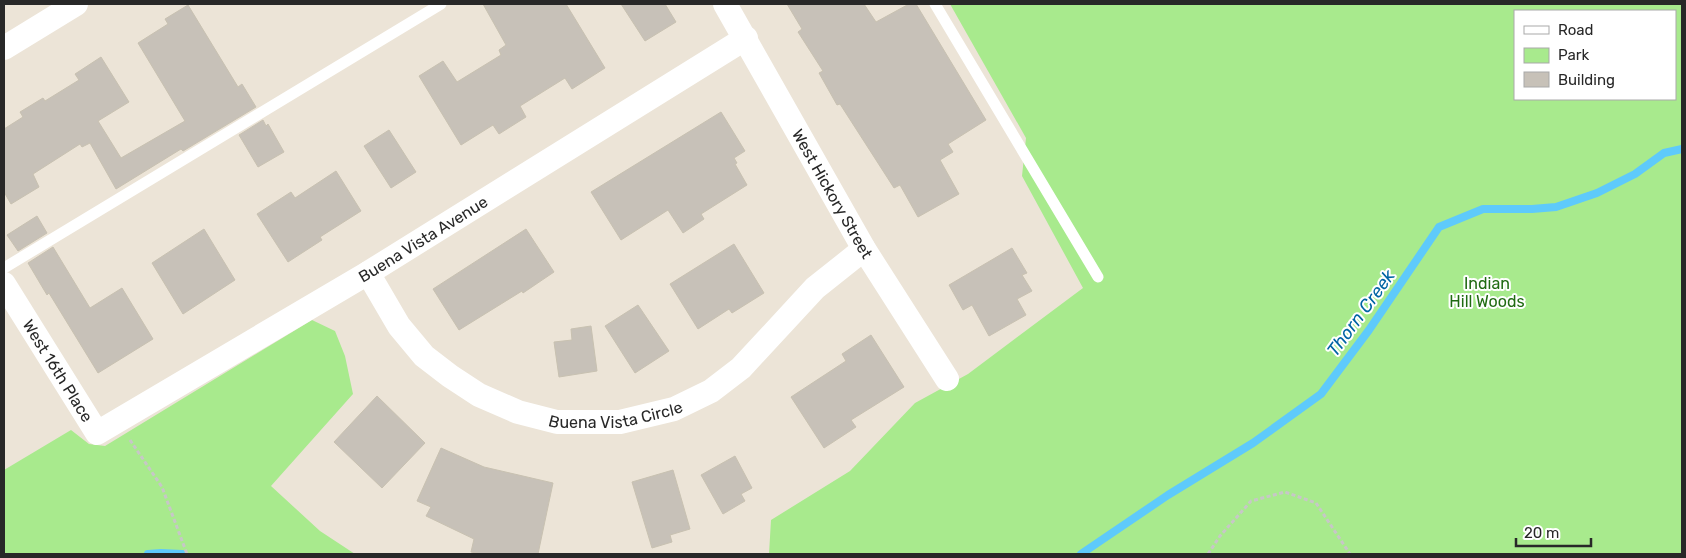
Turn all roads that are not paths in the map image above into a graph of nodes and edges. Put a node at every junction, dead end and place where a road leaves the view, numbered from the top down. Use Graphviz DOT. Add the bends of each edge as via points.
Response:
graph roads {
  1 [pos="76,4"];
  2 [pos="440,4"];
  3 [pos="725,4"];
  4 [pos="935,4"];
  5 [pos="746,38"];
  6 [pos="4,48"];
  7 [pos="864,249"];
  8 [pos="4,268"];
  9 [pos="368,273"];
  10 [pos="1098,277"];
  11 [pos="4,284"];
  12 [pos="947,379"];
  13 [pos="97,433"];
  1 -- 6 [label="street"];
  2 -- 8 [label="lane"];
  3 -- 5 [label="street, West Hickory Street"];
  4 -- 10 [label="lane"];
  5 -- 7 [label="street, West Hickory Street"];
  5 -- 9 [label="street, Buena Vista Avenue"];
  7 -- 9 [label="street, Buena Vista Circle" via="815,288 741,368 711,390 674,409 620,422 557,422 518,412 479,395 424,356 399,326"];
  7 -- 12 [label="street, West Hickory Street"];
  9 -- 13 [label="street, Buena Vista Avenue"];
  11 -- 13 [label="street, West 16th Place"];
}
